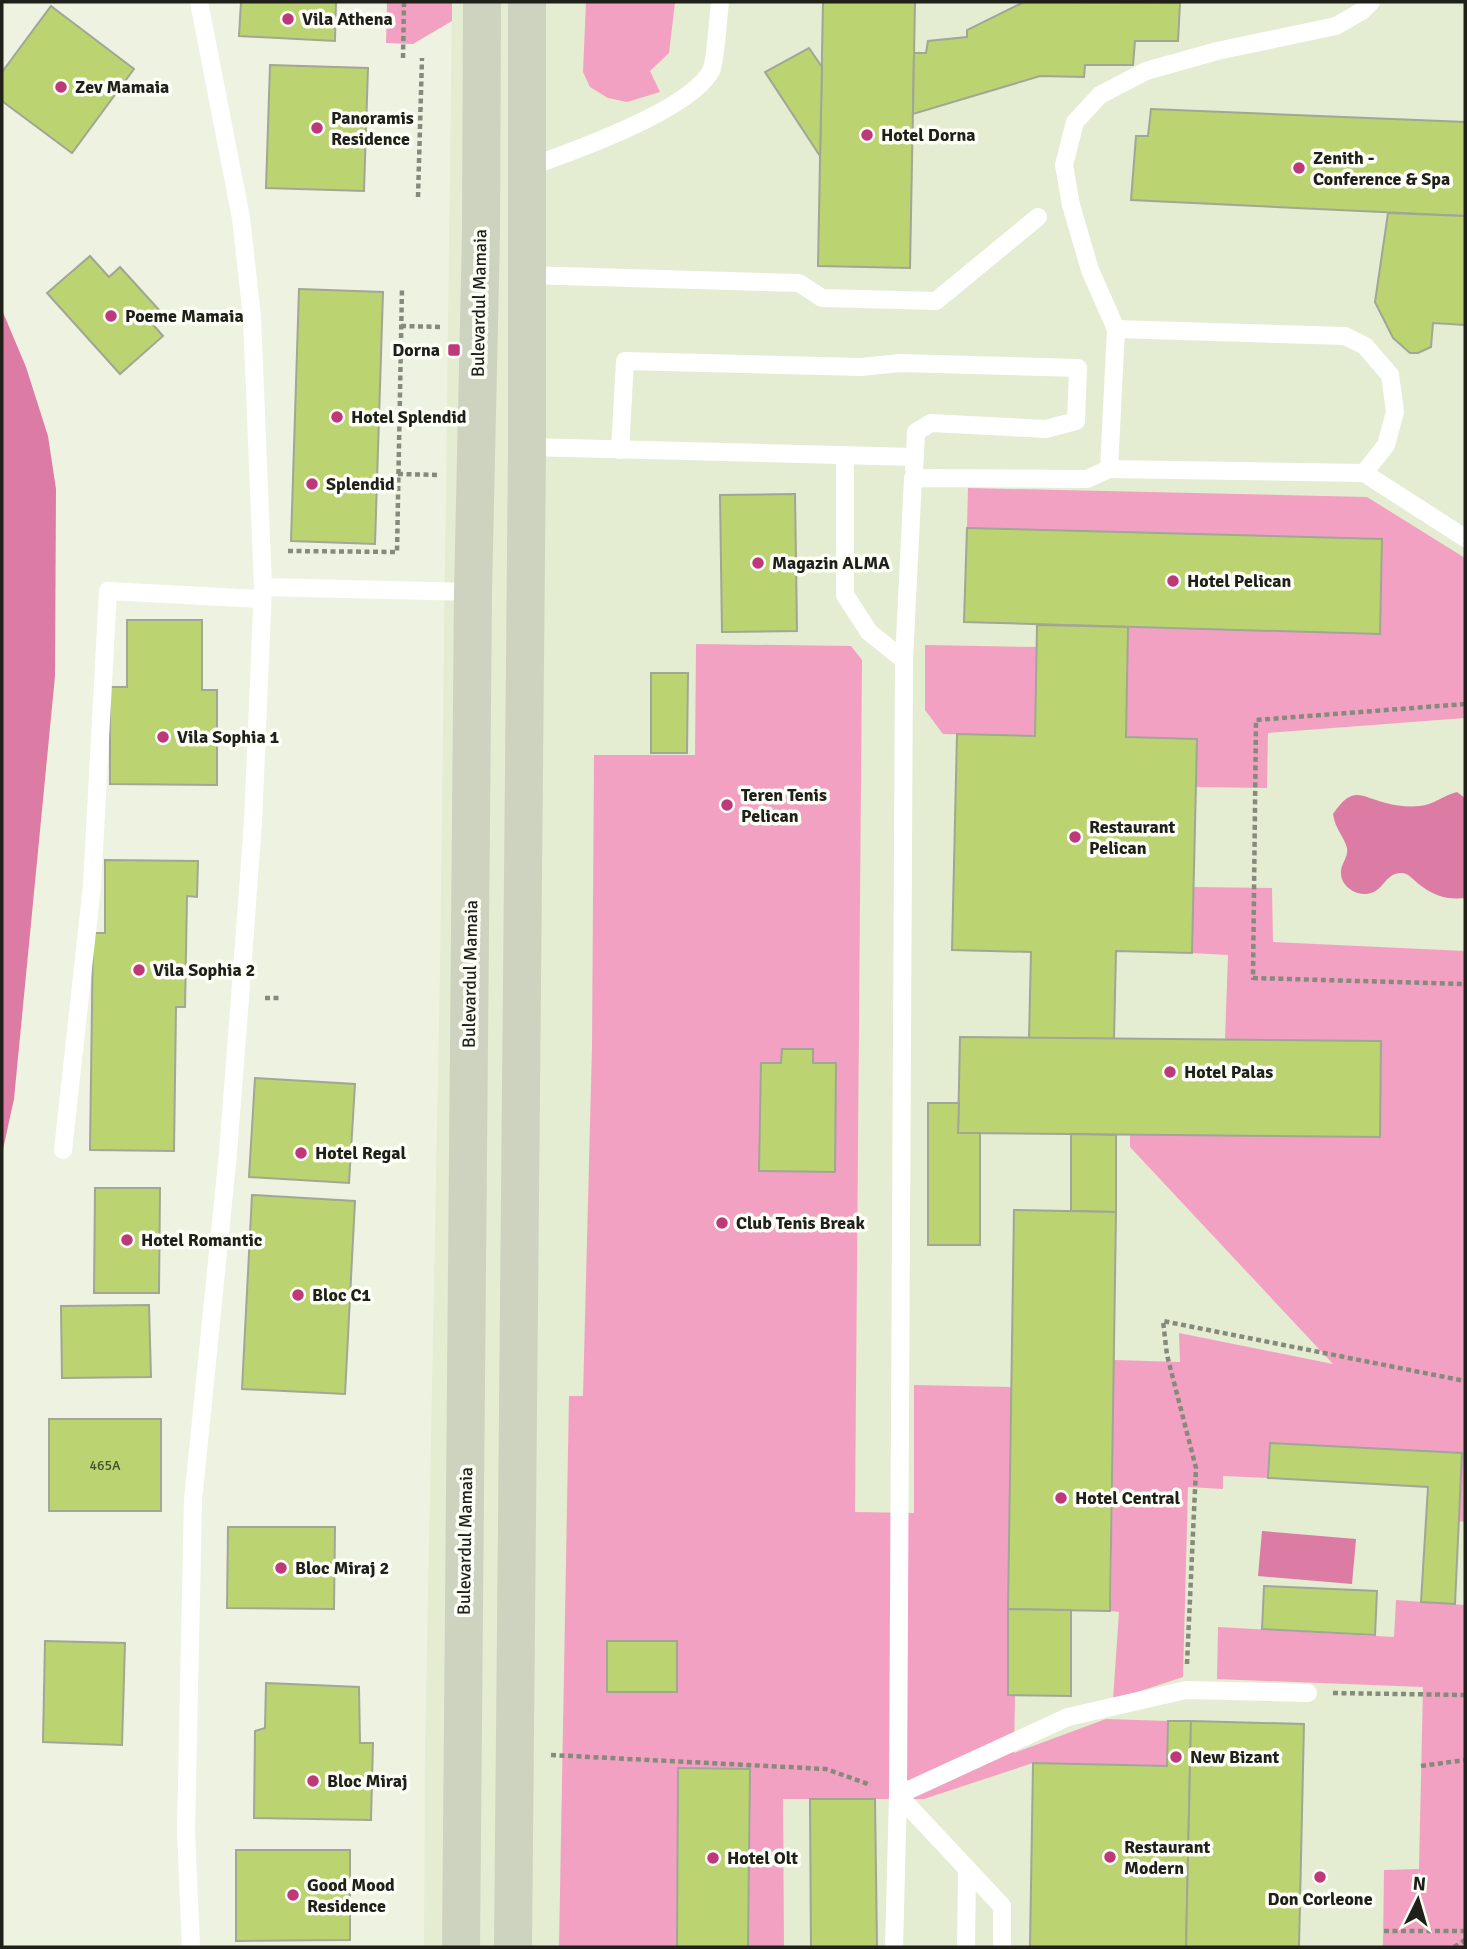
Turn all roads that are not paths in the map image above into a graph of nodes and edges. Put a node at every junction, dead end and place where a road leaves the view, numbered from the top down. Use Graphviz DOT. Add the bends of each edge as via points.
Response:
graph roads {
  1 [pos="199,2"];
  2 [pos="482,2"];
  3 [pos="527,2"];
  4 [pos="720,2"];
  5 [pos="1371,2"];
  6 [pos="526,168"];
  7 [pos="1038,217"];
  8 [pos="526,275"];
  9 [pos="1116,329"];
  10 [pos="527,447"];
  11 [pos="621,450"];
  12 [pos="845,456"];
  13 [pos="915,457"];
  14 [pos="1109,469"];
  15 [pos="1364,473"];
  16 [pos="913,478"];
  17 [pos="1465,538"];
  18 [pos="473,592"];
  19 [pos="262,593"];
  20 [pos="904,660"];
  21 [pos="63,1150"];
  22 [pos="1308,1693"];
  23 [pos="898,1795"];
  24 [pos="967,1869"];
  25 [pos="191,1947"];
  26 [pos="461,1947"];
  27 [pos="513,1947"];
  28 [pos="894,1947"];
  29 [pos="966,1947"];
  30 [pos="1002,1947"];
  1 -- 19 [label="lane" via="241,218 252,317"];
  2 -- 18 [label="main road, Bulevardul Mamaia"];
  3 -- 6 [label="main road"];
  4 -- 6 [label="lane" via="712,71 687,96 603,141"];
  5 -- 9 [label="lane" via="1336,26 1146,71 1100,95 1075,122 1065,165 1071,205 1090,270"];
  6 -- 8 [label="main road"];
  7 -- 8 [label="lane" via="936,301 822,298 799,283"];
  8 -- 10 [label="main road"];
  9 -- 14 [label="lane"];
  9 -- 15 [label="lane" via="1345,336 1365,346 1390,375 1395,412 1386,445"];
  10 -- 11 [label="lane"];
  10 -- 27 [label="main road"];
  11 -- 12 [label="lane"];
  11 -- 13 [label="lane" via="625,360 1078,368 1076,421 1046,429 931,423 916,432"];
  12 -- 13 [label="lane"];
  12 -- 20 [label="lane" via="845,596 869,632"];
  13 -- 16 [label="lane"];
  14 -- 15 [label="lane"];
  14 -- 16 [label="lane" via="1087,479"];
  15 -- 17 [label="lane"];
  16 -- 20 [label="lane"];
  18 -- 19 [label="lane"];
  18 -- 26 [label="main road, Bulevardul Mamaia"];
  19 -- 21 [label="lane" via="108,591 92,886"];
  19 -- 25 [label="lane" via="253,822 239,1011 193,1500 186,1831"];
  20 -- 23 [label="lane"];
  22 -- 23 [label="lane" via="1186,1689 1068,1717"];
  23 -- 24 [label="lane"];
  23 -- 28 [label="lane"];
  24 -- 29 [label="lane"];
  24 -- 30 [label="lane" via="1002,1906"];
}
